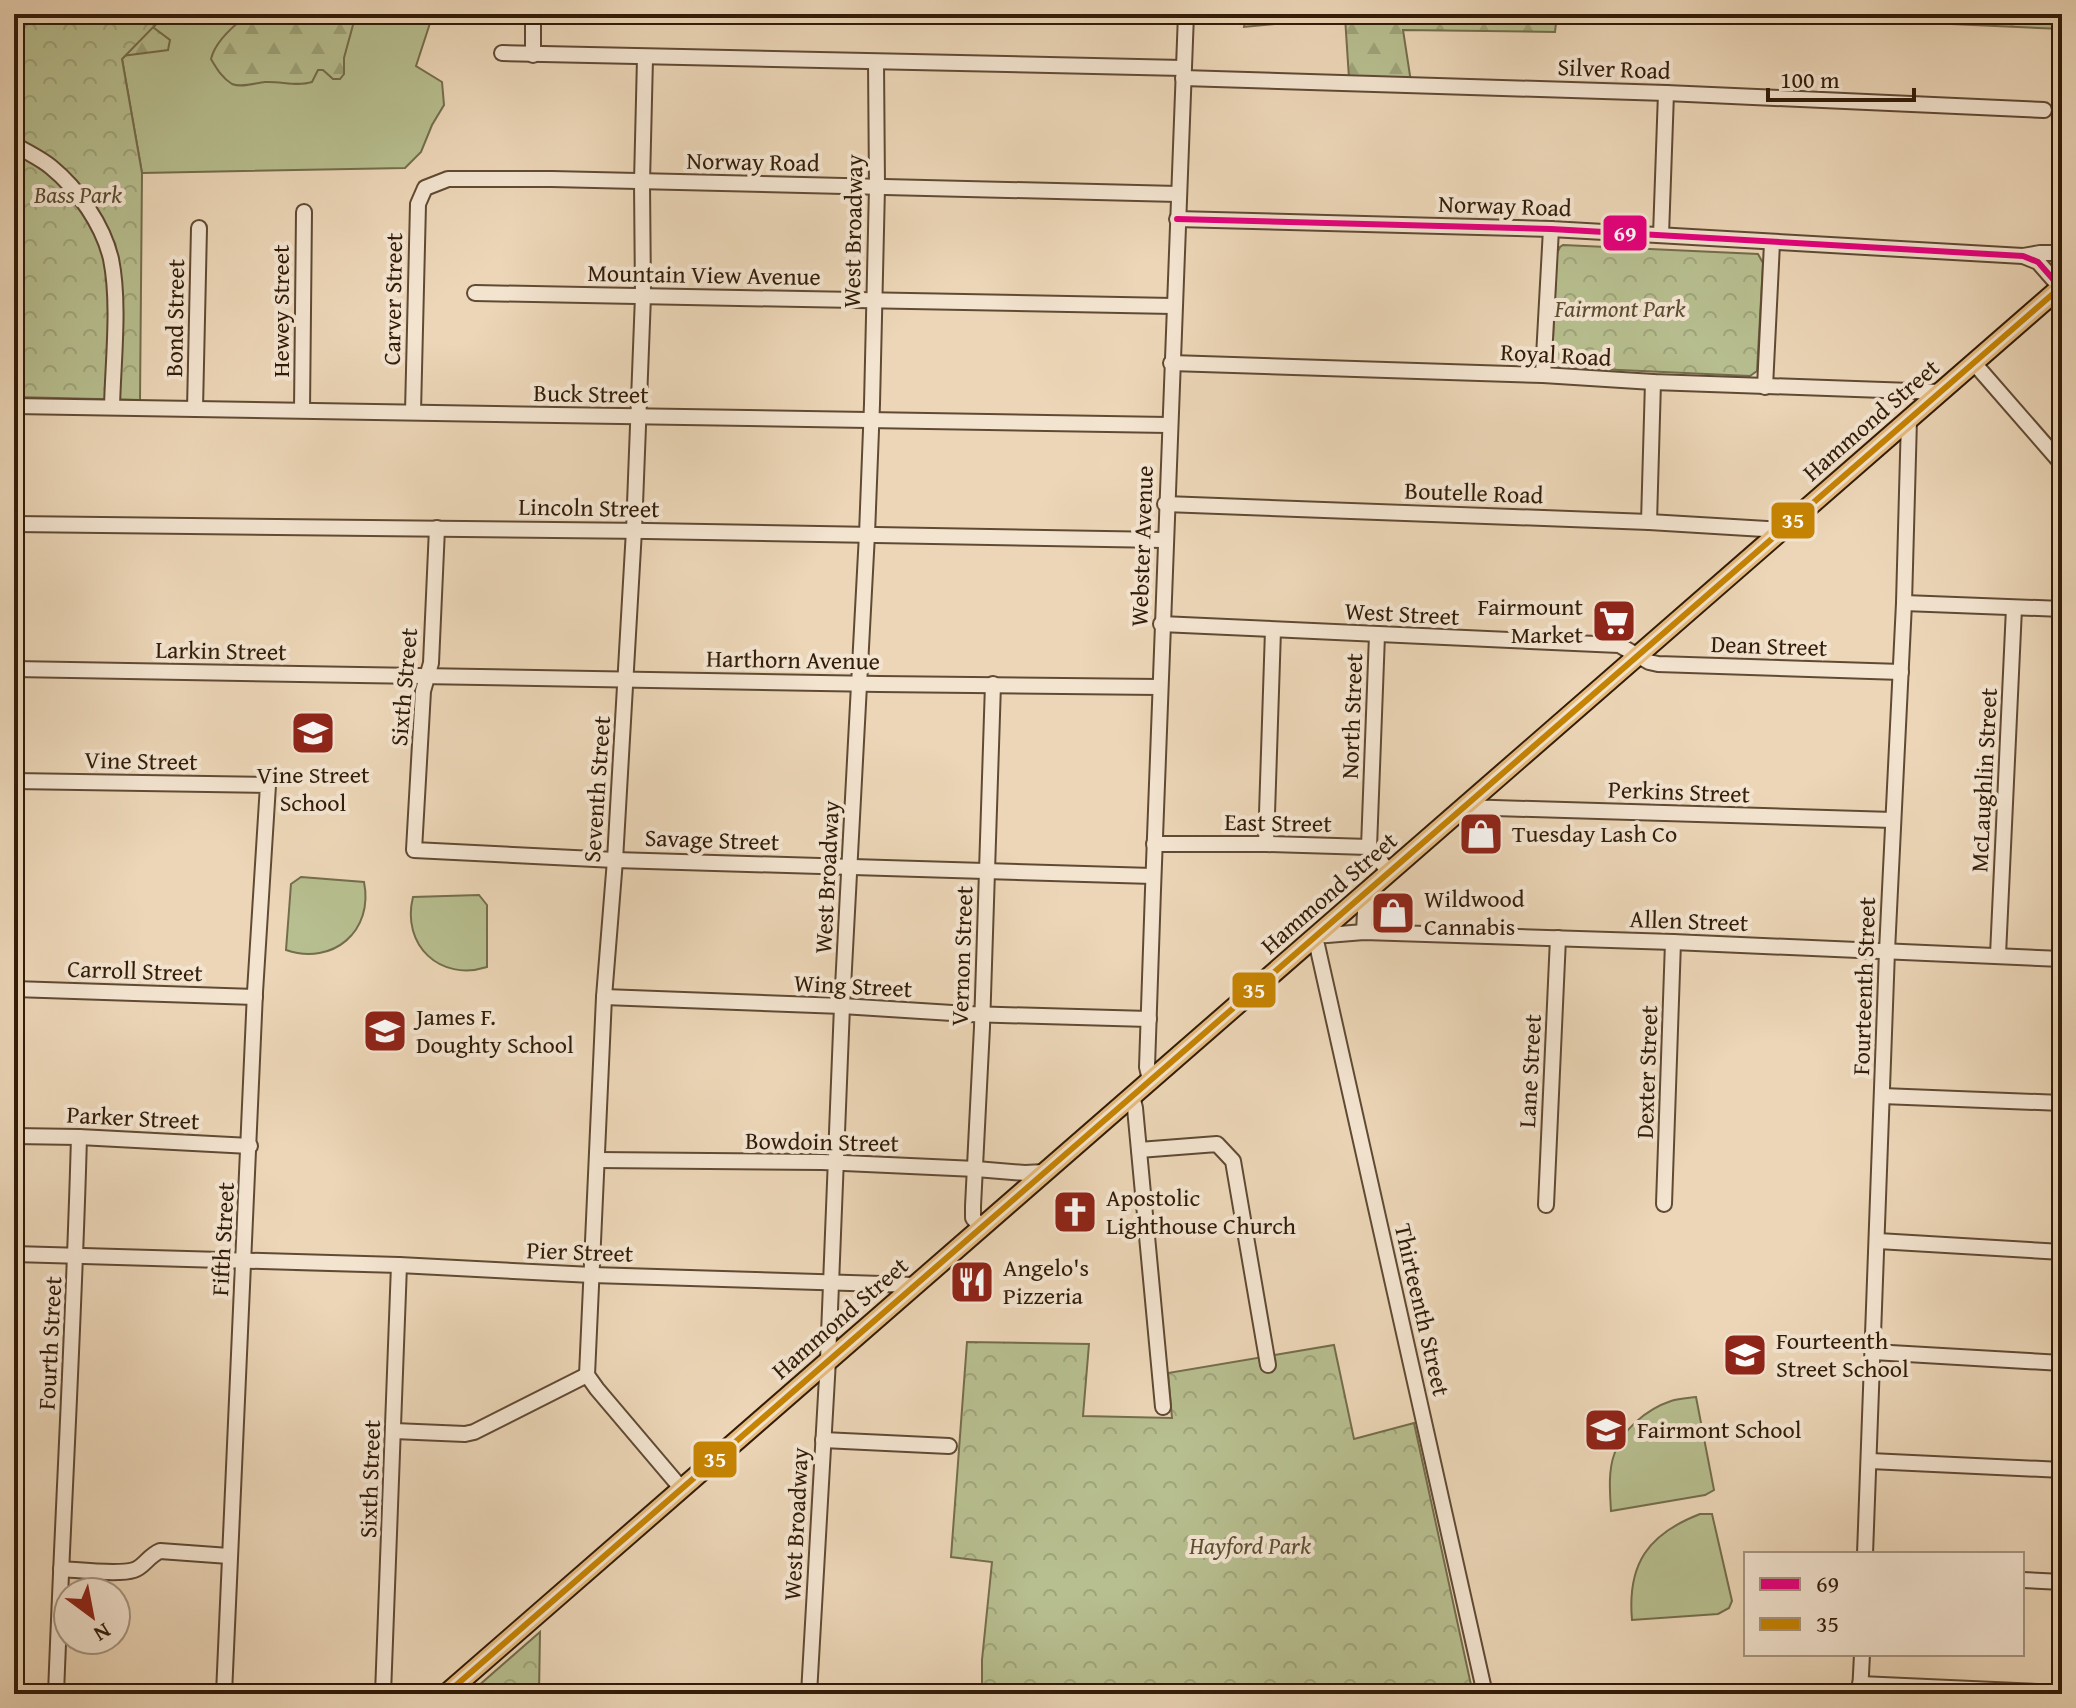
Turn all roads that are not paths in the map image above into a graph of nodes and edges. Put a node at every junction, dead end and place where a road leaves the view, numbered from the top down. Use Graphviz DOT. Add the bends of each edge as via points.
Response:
graph roads {
  1 [pos="533,14"];
  2 [pos="1186,14"];
  3 [pos="502,53"];
  4 [pos="533,55"];
  5 [pos="645,58"];
  6 [pos="876,62"];
  7 [pos="1183,73"];
  8 [pos="1666,93"];
  9 [pos="2044,110"];
  10 [pos="14,144"];
  11 [pos="642,182"];
  12 [pos="877,187"];
  13 [pos="425,188"];
  14 [pos="1178,194"];
  15 [pos="304,212"];
  16 [pos="1177,219"];
  17 [pos="199,228"];
  18 [pos="1551,229"];
  19 [pos="1661,235"];
  20 [pos="1772,243"];
  21 [pos="2062,253"];
  22 [pos="2023,256"];
  23 [pos="2061,286"];
  24 [pos="475,293"];
  25 [pos="643,296"];
  26 [pos="874,300"];
  27 [pos="1173,306"];
  28 [pos="1171,363"];
  29 [pos="1974,363"];
  30 [pos="1543,375"];
  31 [pos="1653,382"];
  32 [pos="1765,387"];
  33 [pos="1940,392"];
  34 [pos="14,406"];
  35 [pos="112,407"];
  36 [pos="195,409"];
  37 [pos="302,410"];
  38 [pos="413,412"];
  39 [pos="638,417"];
  40 [pos="1909,419"];
  41 [pos="872,420"];
  42 [pos="1168,425"];
  43 [pos="2062,464"];
  44 [pos="1165,504"];
  45 [pos="1649,522"];
  46 [pos="14,524"];
  47 [pos="437,528"];
  48 [pos="634,530"];
  49 [pos="1782,530"];
  50 [pos="867,534"];
  51 [pos="1164,540"];
  52 [pos="1904,603"];
  53 [pos="2014,608"];
  54 [pos="2062,609"];
  55 [pos="1161,624"];
  56 [pos="1273,630"];
  57 [pos="1377,635"];
  58 [pos="1638,655"];
  59 [pos="14,669"];
  60 [pos="1901,672"];
  61 [pos="427,676"];
  62 [pos="625,680"];
  63 [pos="860,683"];
  64 [pos="993,684"];
  65 [pos="1159,687"];
  66 [pos="14,781"];
  67 [pos="268,785"];
  68 [pos="1463,807"];
  69 [pos="1893,820"];
  70 [pos="1154,844"];
  71 [pos="1266,844"];
  72 [pos="1369,847"];
  73 [pos="414,850"];
  74 [pos="615,860"];
  75 [pos="850,866"];
  76 [pos="987,872"];
  77 [pos="1389,872"];
  78 [pos="1153,876"];
  79 [pos="1366,892"];
  80 [pos="1364,932"];
  81 [pos="1315,936"];
  82 [pos="1558,938"];
  83 [pos="1673,942"];
  84 [pos="1887,951"];
  85 [pos="1998,955"];
  86 [pos="2062,959"];
  87 [pos="14,989"];
  88 [pos="255,997"];
  89 [pos="604,997"];
  90 [pos="842,1006"];
  91 [pos="983,1014"];
  92 [pos="1149,1019"];
  93 [pos="1150,1080"];
  94 [pos="1132,1096"];
  95 [pos="1882,1096"];
  96 [pos="2062,1103"];
  97 [pos="14,1136"];
  98 [pos="79,1137"];
  99 [pos="250,1146"];
  100 [pos="1139,1150"];
  101 [pos="598,1160"];
  102 [pos="836,1163"];
  103 [pos="976,1169"];
  104 [pos="1044,1172"];
  105 [pos="1664,1204"];
  106 [pos="1546,1205"];
  107 [pos="981,1227"];
  108 [pos="1878,1241"];
  109 [pos="2062,1252"];
  110 [pos="14,1254"];
  111 [pos="76,1256"];
  112 [pos="244,1261"];
  113 [pos="399,1265"];
  114 [pos="592,1275"];
  115 [pos="831,1283"];
  116 [pos="914,1285"];
  117 [pos="1873,1352"];
  118 [pos="828,1360"];
  119 [pos="2062,1363"];
  120 [pos="1268,1365"];
  121 [pos="587,1375"];
  122 [pos="1163,1407"];
  123 [pos="394,1431"];
  124 [pos="823,1440"];
  125 [pos="949,1446"];
  126 [pos="1870,1461"];
  127 [pos="2062,1470"];
  128 [pos="681,1488"];
  129 [pos="1865,1552"];
  130 [pos="229,1556"];
  131 [pos="61,1569"];
  132 [pos="2024,1580"];
  133 [pos="2062,1582"];
  134 [pos="1862,1656"];
  135 [pos="1860,1689"];
  136 [pos="2062,1693"];
  137 [pos="56,1694"];
  138 [pos="224,1694"];
  139 [pos="383,1694"];
  140 [pos="446,1694"];
  141 [pos="809,1694"];
  142 [pos="1485,1694"];
  1 -- 4 [label="street"];
  2 -- 7 [label="street, Webster Avenue"];
  3 -- 4 [label="street, Silver Road"];
  4 -- 5 [label="street, Silver Road"];
  5 -- 6 [label="street, Silver Road"];
  5 -- 11 [label="street, Seventh Street"];
  6 -- 7 [label="street, Silver Road"];
  6 -- 12 [label="street, West Broadway"];
  7 -- 8 [label="street, Silver Road"];
  7 -- 14 [label="street, Webster Avenue"];
  8 -- 9 [label="street, Silver Road"];
  8 -- 19 [label="street"];
  10 -- 35 [label="street" via="51,167 72,189 104,239 113,276"];
  11 -- 12 [label="street, Norway Road"];
  11 -- 13 [label="street, Norway Road" via="448,179"];
  11 -- 25 [label="street, Seventh Street"];
  12 -- 14 [label="street, Norway Road"];
  12 -- 26 [label="street, West Broadway"];
  13 -- 38 [label="street, Carver Street" via="418,204"];
  14 -- 16 [label="street, Webster Avenue"];
  15 -- 37 [label="street, Hewey Street"];
  16 -- 18 [label="street, Norway Road"];
  16 -- 27 [label="street, Webster Avenue"];
  17 -- 36 [label="street, Bond Street"];
  18 -- 19 [label="street, Norway Road"];
  18 -- 30 [label="street"];
  19 -- 20 [label="street, Norway Road"];
  20 -- 22 [label="street, Norway Road"];
  20 -- 32 [label="street"];
  21 -- 22 [label="street, Norway Road"];
  22 -- 23 [label="street" via="2038,262"];
  23 -- 29 [label="main road, Hammond Street"];
  24 -- 25 [label="street, Mountain View Avenue"];
  25 -- 26 [label="street, Mountain View Avenue"];
  25 -- 39 [label="street, Seventh Street"];
  26 -- 27 [label="street, Mountain View Avenue"];
  26 -- 41 [label="street, West Broadway"];
  27 -- 28 [label="street, Webster Avenue"];
  28 -- 30 [label="street, Royal Road"];
  28 -- 42 [label="street, Webster Avenue"];
  29 -- 33 [label="main road, Hammond Street"];
  29 -- 43 [label="street"];
  30 -- 31 [label="street, Royal Road"];
  31 -- 32 [label="street, Royal Road"];
  31 -- 45 [label="street"];
  32 -- 33 [label="street, Royal Road"];
  33 -- 40 [label="main road, Hammond Street"];
  34 -- 35 [label="street, Buck Street"];
  35 -- 36 [label="street, Buck Street"];
  36 -- 37 [label="street, Buck Street"];
  37 -- 38 [label="street, Buck Street"];
  38 -- 39 [label="street, Buck Street"];
  39 -- 41 [label="street, Buck Street"];
  39 -- 48 [label="street, Seventh Street"];
  40 -- 49 [label="main road, Hammond Street"];
  40 -- 52 [label="street, Fourteenth Street"];
  41 -- 42 [label="street, Buck Street"];
  41 -- 50 [label="street, West Broadway"];
  42 -- 44 [label="street, Webster Avenue"];
  44 -- 45 [label="street, Boutelle Road"];
  44 -- 51 [label="street, Webster Avenue"];
  45 -- 49 [label="street, Boutelle Road"];
  46 -- 47 [label="street, Lincoln Street"];
  47 -- 48 [label="street, Lincoln Street"];
  47 -- 61 [label="street, Sixth Street"];
  48 -- 50 [label="street, Lincoln Street"];
  48 -- 62 [label="street, Seventh Street"];
  49 -- 58 [label="main road, Hammond Street"];
  50 -- 51 [label="street, Lincoln Street"];
  50 -- 63 [label="street, West Broadway"];
  51 -- 55 [label="street, Webster Avenue"];
  52 -- 53 [label="street"];
  52 -- 60 [label="street, Fourteenth Street"];
  53 -- 54 [label="street"];
  53 -- 85 [label="street, McLaughlin Street"];
  55 -- 56 [label="street, West Street"];
  55 -- 65 [label="street, Webster Avenue"];
  56 -- 57 [label="street, West Street"];
  56 -- 71 [label="street"];
  57 -- 58 [label="street, West Street" via="1619,645"];
  57 -- 72 [label="street, North Street"];
  58 -- 60 [label="street, Dean Street" via="1658,664"];
  58 -- 68 [label="main road, Hammond Street"];
  59 -- 61 [label="street, Larkin Street"];
  60 -- 69 [label="street, Fourteenth Street"];
  61 -- 62 [label="street, Harthorn Avenue"];
  61 -- 73 [label="street, Sixth Street"];
  62 -- 63 [label="street, Harthorn Avenue"];
  62 -- 74 [label="street, Seventh Street"];
  63 -- 64 [label="street, Harthorn Avenue"];
  63 -- 75 [label="street, West Broadway"];
  64 -- 65 [label="street, Harthorn Avenue"];
  64 -- 76 [label="street, Vernon Street"];
  65 -- 70 [label="street, Webster Avenue"];
  66 -- 67 [label="street, Vine Street"];
  67 -- 88 [label="street, Fifth Street"];
  68 -- 69 [label="street, Perkins Street"];
  68 -- 77 [label="main road, Hammond Street"];
  69 -- 84 [label="street, Fourteenth Street"];
  70 -- 71 [label="street, East Street"];
  70 -- 78 [label="street, Webster Avenue"];
  71 -- 72 [label="street, East Street"];
  72 -- 77 [label="street"];
  73 -- 74 [label="street, Savage Street"];
  74 -- 75 [label="street, Savage Street"];
  74 -- 89 [label="street, Seventh Street"];
  75 -- 76 [label="street, Savage Street"];
  75 -- 90 [label="street, West Broadway"];
  76 -- 78 [label="street, Savage Street"];
  76 -- 91 [label="street, Vernon Street"];
  77 -- 79 [label="main road, Hammond Street"];
  78 -- 92 [label="street, Webster Avenue"];
  79 -- 80 [label="street"];
  79 -- 81 [label="main road, Hammond Street"];
  80 -- 81 [label="street, Allen Street"];
  80 -- 82 [label="street, Allen Street"];
  81 -- 93 [label="main road, Hammond Street"];
  81 -- 142 [label="street, Thirteenth Street"];
  82 -- 83 [label="street, Allen Street"];
  82 -- 106 [label="street, Lane Street"];
  83 -- 84 [label="street, Allen Street"];
  83 -- 105 [label="street, Dexter Street"];
  84 -- 85 [label="street, Allen Street"];
  84 -- 95 [label="street, Fourteenth Street"];
  85 -- 86 [label="street, Allen Street"];
  87 -- 88 [label="street, Carroll Street"];
  88 -- 99 [label="street, Fifth Street"];
  89 -- 90 [label="street, Wing Street"];
  89 -- 101 [label="street, Seventh Street"];
  90 -- 91 [label="street, Wing Street"];
  90 -- 102 [label="street, West Broadway"];
  91 -- 92 [label="street, Wing Street"];
  91 -- 103 [label="street, Vernon Street"];
  92 -- 93 [label="street, Webster Avenue"];
  93 -- 94 [label="main road, Hammond Street"];
  94 -- 100 [label="street"];
  94 -- 104 [label="main road, Hammond Street"];
  95 -- 96 [label="street"];
  95 -- 108 [label="street, Fourteenth Street"];
  97 -- 98 [label="street, Parker Street"];
  98 -- 99 [label="street, Parker Street"];
  98 -- 111 [label="street, Fourth Street"];
  99 -- 112 [label="street, Fifth Street"];
  100 -- 120 [label="street" via="1217,1144 1233,1161"];
  100 -- 122 [label="street"];
  101 -- 102 [label="street, Bowdoin Street"];
  101 -- 114 [label="street, Seventh Street"];
  102 -- 103 [label="street, Bowdoin Street"];
  102 -- 115 [label="street, West Broadway"];
  103 -- 104 [label="street, Bowdoin Street"];
  103 -- 107 [label="street, Vernon Street" via="973,1218"];
  104 -- 107 [label="main road, Hammond Street"];
  107 -- 116 [label="main road, Hammond Street"];
  108 -- 109 [label="street"];
  108 -- 117 [label="street, Fourteenth Street"];
  110 -- 111 [label="street, Pier Street"];
  111 -- 112 [label="street, Pier Street"];
  111 -- 131 [label="street, Fourth Street"];
  112 -- 113 [label="street, Pier Street"];
  112 -- 130 [label="street, Fifth Street"];
  113 -- 114 [label="street, Pier Street"];
  113 -- 123 [label="street, Sixth Street"];
  114 -- 115 [label="street, Pier Street"];
  114 -- 121 [label="street, Seventh Street"];
  115 -- 116 [label="street, Pier Street"];
  115 -- 118 [label="street, West Broadway"];
  116 -- 118 [label="main road, Hammond Street"];
  117 -- 119 [label="street"];
  117 -- 126 [label="street, Fourteenth Street"];
  118 -- 124 [label="street, West Broadway"];
  118 -- 128 [label="main road, Hammond Street"];
  121 -- 123 [label="street" via="474,1432"];
  121 -- 128 [label="street"];
  123 -- 139 [label="street, Sixth Street"];
  124 -- 125 [label="street"];
  124 -- 141 [label="street, West Broadway"];
  126 -- 127 [label="street"];
  126 -- 129 [label="street, Fourteenth Street"];
  128 -- 140 [label="main road, Hammond Street"];
  130 -- 131 [label="street" via="160,1551 134,1570"];
  130 -- 138 [label="street, Fifth Street"];
  131 -- 137 [label="street, Fourth Street"];
  132 -- 133 [label="street"];
  134 -- 135 [label="street"];
  135 -- 136 [label="street"];
}
